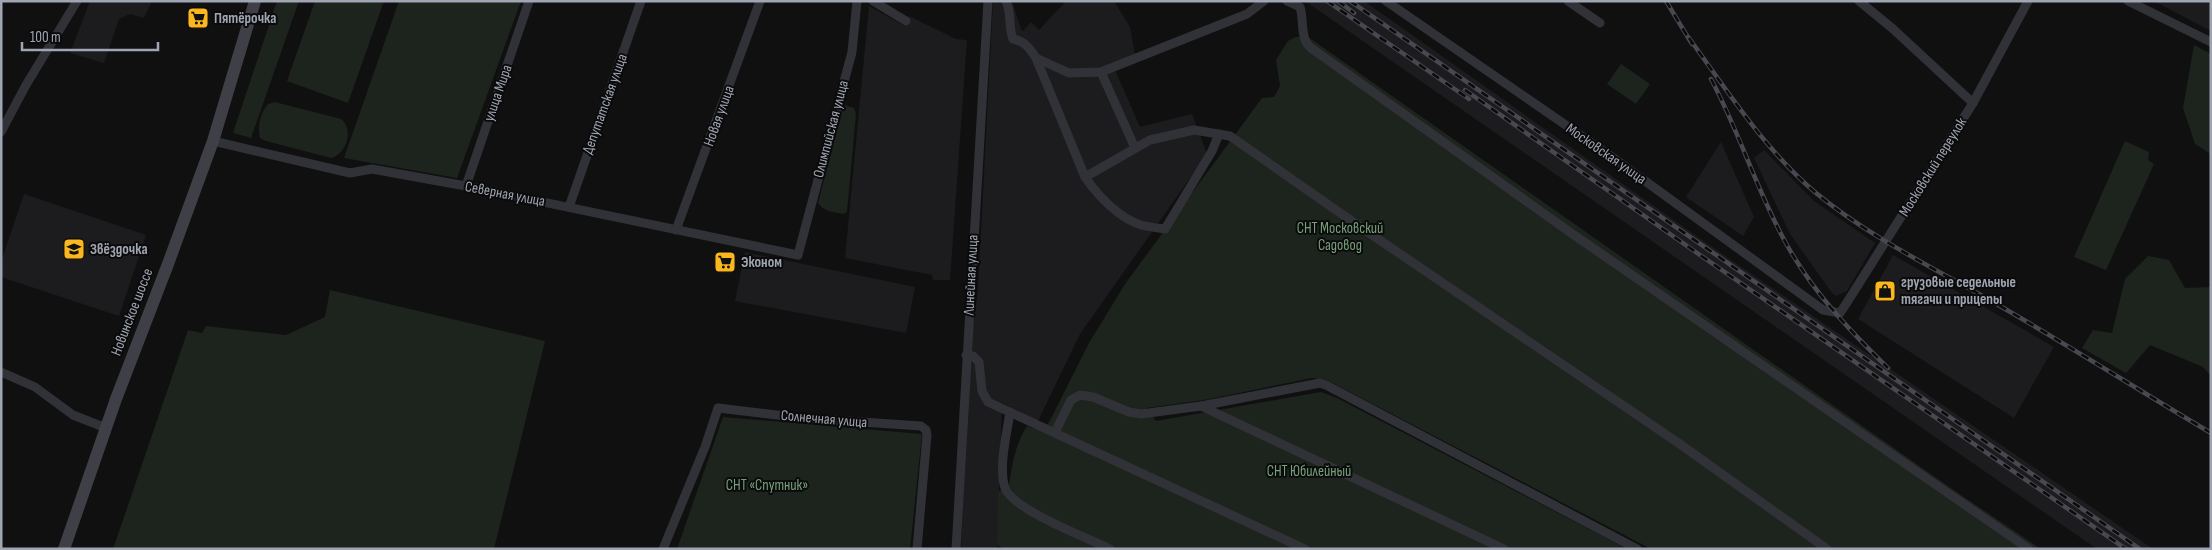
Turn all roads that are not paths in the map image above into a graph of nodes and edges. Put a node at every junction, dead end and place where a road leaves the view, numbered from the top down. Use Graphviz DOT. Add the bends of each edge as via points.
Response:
graph roads {
  1 [pos="77,1"];
  2 [pos="255,1"];
  3 [pos="529,1"];
  4 [pos="641,1"];
  5 [pos="760,1"];
  6 [pos="857,1"];
  7 [pos="872,1"];
  8 [pos="988,1"];
  9 [pos="1006,1"];
  10 [pos="1264,1"];
  11 [pos="1287,1"];
  12 [pos="1568,1"];
  13 [pos="1859,1"];
  14 [pos="2028,1"];
  15 [pos="2128,1"];
  16 [pos="1390,2"];
  17 [pos="906,21"];
  18 [pos="1600,23"];
  19 [pos="2211,42"];
  20 [pos="1036,58"];
  21 [pos="1101,72"];
  22 [pos="1973,103"];
  23 [pos="1,132"];
  24 [pos="1219,134"];
  25 [pos="213,141"];
  26 [pos="1135,148"];
  27 [pos="1086,177"];
  28 [pos="466,186"];
  29 [pos="569,207"];
  30 [pos="676,230"];
  31 [pos="798,255"];
  32 [pos="1823,310"];
  33 [pos="966,355"];
  34 [pos="1,372"];
  35 [pos="1200,406"];
  36 [pos="1010,412"];
  37 [pos="106,428"];
  38 [pos="1055,432"];
  39 [pos="64,549"];
  40 [pos="663,549"];
  41 [pos="917,549"];
  42 [pos="956,549"];
  43 [pos="1110,549"];
  44 [pos="1306,549"];
  45 [pos="1504,549"];
  46 [pos="1638,549"];
  47 [pos="1827,549"];
  48 [pos="2029,549"];
  1 -- 23 [label="street"];
  2 -- 25 [label="main road, Новинское шоссе"];
  3 -- 28 [label="street, улица Мира"];
  4 -- 29 [label="street, Депутатская улица"];
  5 -- 30 [label="street, Новая улица"];
  6 -- 31 [label="street, Олимпийская улица" via="852,52"];
  7 -- 17 [label="street"];
  8 -- 33 [label="street, Линейная улица"];
  9 -- 20 [label="street" via="1013,39 1020,40"];
  10 -- 21 [label="street" via="1247,14"];
  11 -- 48 [label="street" via="1300,7 1304,39 1311,48 1574,235"];
  12 -- 18 [label="street"];
  13 -- 22 [label="street"];
  14 -- 22 [label="street, Московский переулок"];
  15 -- 19 [label="street"];
  16 -- 32 [label="street, Московская улица"];
  20 -- 21 [label="street" via="1068,73"];
  20 -- 27 [label="street"];
  21 -- 26 [label="street"];
  22 -- 32 [label="street, Московский переулок" via="1840,313"];
  24 -- 26 [label="street" via="1194,130 1150,140"];
  24 -- 27 [label="street" via="1165,229 1131,220 1095,191"];
  24 -- 47 [label="street" via="1230,136 1677,442"];
  25 -- 28 [label="street, Северная улица" via="350,173 372,169"];
  25 -- 37 [label="main road, Новинское шоссе"];
  26 -- 27 [label="street"];
  28 -- 29 [label="street, Северная улица"];
  29 -- 30 [label="street, Северная улица"];
  30 -- 31 [label="street, Северная улица"];
  33 -- 36 [label="street" via="979,362 985,399"];
  33 -- 42 [label="street, Линейная улица"];
  34 -- 37 [label="street" via="35,387 73,415"];
  35 -- 38 [label="street" via="1136,414 1093,397 1080,396 1071,400"];
  35 -- 45 [label="street"];
  35 -- 46 [label="street" via="1314,384 1326,385"];
  36 -- 38 [label="street"];
  36 -- 43 [label="street" via="1002,470 1008,493 1038,515"];
  37 -- 39 [label="main road, Новинское шоссе"];
  38 -- 44 [label="street"];
  40 -- 41 [label="street, Солнечная улица" via="718,408 921,426 927,435"];
}
